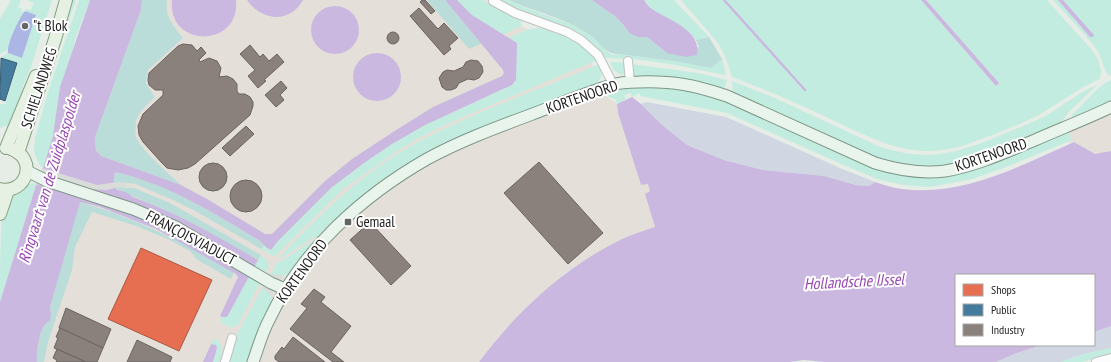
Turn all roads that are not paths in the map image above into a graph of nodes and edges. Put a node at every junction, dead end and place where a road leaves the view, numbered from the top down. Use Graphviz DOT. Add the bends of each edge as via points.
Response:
graph roads {
  1 [pos="60,0"];
  2 [pos="66,0"];
  3 [pos="493,1"];
  4 [pos="628,61"];
  5 [pos="630,82"];
  6 [pos="613,84"];
  7 [pos="1111,108"];
  8 [pos="3,149"];
  9 [pos="18,153"];
  10 [pos="30,176"];
  11 [pos="4,189"];
  12 [pos="0,214"];
  13 [pos="286,289"];
  14 [pos="232,338"];
  15 [pos="1111,358"];
  16 [pos="224,362"];
  17 [pos="253,362"];
  18 [pos="1096,362"];
  1 -- 8 [label="main road, SCHIELANDWEG" via="38,70"];
  2 -- 9 [label="main road, SCHIELANDWEG"];
  3 -- 6 [label="street" via="515,14 567,32 581,40 598,55"];
  4 -- 5 [label="street"];
  5 -- 6 [label="street, KORTENOORD"];
  5 -- 7 [label="street, KORTENOORD" via="662,81 704,88 875,162 910,171 944,171 963,166 1008,151"];
  6 -- 13 [label="street, KORTENOORD" via="493,129 427,160 374,194 340,223 321,242"];
  8 -- 9 [label="main road"];
  9 -- 10 [label="main road" via="25,161"];
  10 -- 11 [label="main road" via="19,185"];
  10 -- 13 [label="street, FRANÇOISVIADUCT" via="133,209 176,227"];
  11 -- 12 [label="main road"];
  13 -- 17 [label="street, KORTENOORD" via="269,320"];
  14 -- 16 [label="street"];
  15 -- 18 [label="street"];
}
